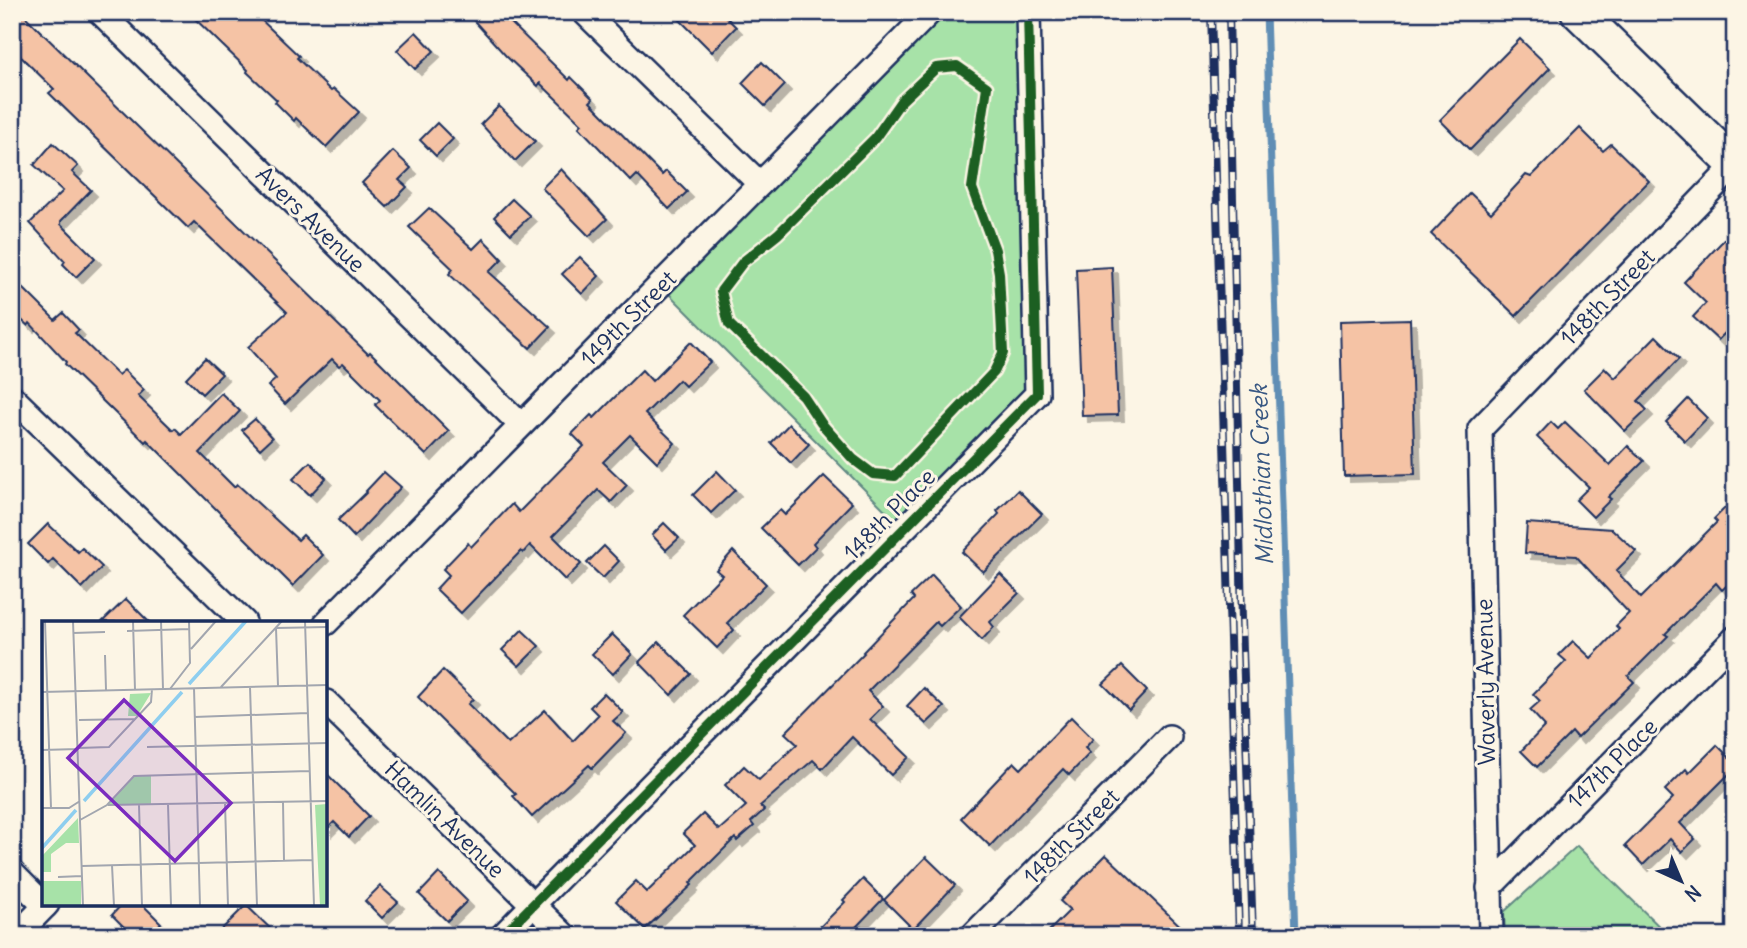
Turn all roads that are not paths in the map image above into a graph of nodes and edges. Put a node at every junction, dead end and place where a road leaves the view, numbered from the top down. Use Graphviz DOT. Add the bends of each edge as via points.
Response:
graph roads {
  1 [pos="100,12"];
  2 [pos="584,12"];
  3 [pos="930,12"];
  4 [pos="1028,12"];
  5 [pos="1578,12"];
  6 [pos="1733,160"];
  7 [pos="760,184"];
  8 [pos="12,397"];
  9 [pos="522,425"];
  10 [pos="1480,429"];
  11 [pos="243,621"];
  12 [pos="327,622"];
  13 [pos="1735,638"];
  14 [pos="327,703"];
  15 [pos="1170,737"];
  16 [pos="12,873"];
  17 [pos="1489,888"];
  18 [pos="42,901"];
  19 [pos="533,904"];
  20 [pos="45,906"];
  21 [pos="16,936"];
  22 [pos="502,936"];
  23 [pos="565,936"];
  24 [pos="972,936"];
  25 [pos="1491,936"];
  1 -- 9 [label="street, Avers Avenue"];
  2 -- 7 [label="street"];
  3 -- 7 [label="street, 149th Street"];
  4 -- 19 [label="street, 148th Place" via="1037,394"];
  5 -- 6 [label="main road"];
  6 -- 10 [label="street, 148th Street"];
  7 -- 9 [label="street, 149th Street"];
  8 -- 11 [label="street"];
  9 -- 12 [label="street, 149th Street"];
  10 -- 17 [label="street, Waverly Avenue"];
  13 -- 17 [label="street, 147th Place"];
  14 -- 19 [label="street, Hamlin Avenue"];
  15 -- 24 [label="street, 148th Street"];
  16 -- 18 [label="street"];
  17 -- 25 [label="street, Waverly Avenue"];
  19 -- 22 [label="street, 148th Place"];
  19 -- 23 [label="street, Hamlin Avenue"];
  20 -- 21 [label="street"];
}
